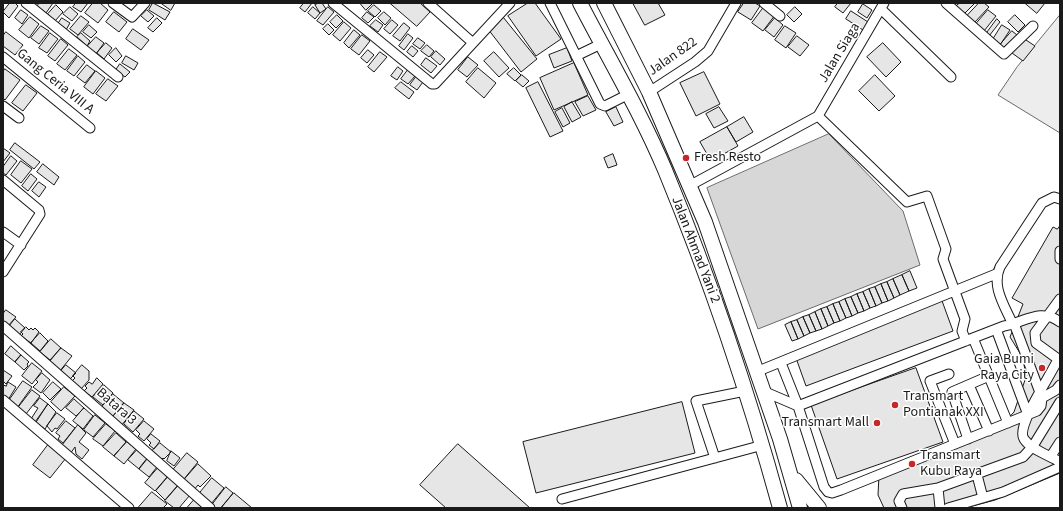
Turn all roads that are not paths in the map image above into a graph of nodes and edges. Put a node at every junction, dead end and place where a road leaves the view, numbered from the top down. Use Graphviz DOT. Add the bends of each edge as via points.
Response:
graph roads {
  1 [pos="26,3"];
  2 [pos="113,3"];
  3 [pos="146,3"];
  4 [pos="332,3"];
  5 [pos="428,3"];
  6 [pos="510,3"];
  7 [pos="550,3"];
  8 [pos="580,3"];
  9 [pos="604,3"];
  10 [pos="736,3"];
  11 [pos="764,3"];
  12 [pos="946,3"];
  13 [pos="882,6"];
  14 [pos="780,16"];
  15 [pos="1033,26"];
  16 [pos="473,43"];
  17 [pos="601,44"];
  18 [pos="576,56"];
  19 [pos="3,57"];
  20 [pos="118,77"];
  21 [pos="951,77"];
  22 [pos="649,92"];
  23 [pos="629,94"];
  24 [pos="3,106"];
  25 [pos="818,116"];
  26 [pos="19,118"];
  27 [pos="90,128"];
  28 [pos="3,180"];
  29 [pos="689,186"];
  30 [pos="1060,199"];
  31 [pos="3,232"];
  32 [pos="21,245"];
  33 [pos="1060,250"];
  34 [pos="1060,259"];
  35 [pos="3,272"];
  36 [pos="996,274"];
  37 [pos="954,292"];
  38 [pos="1060,298"];
  39 [pos="1060,322"];
  40 [pos="1012,325"];
  41 [pos="3,326"];
  42 [pos="996,329"];
  43 [pos="970,340"];
  44 [pos="1059,359"];
  45 [pos="781,363"];
  46 [pos="756,372"];
  47 [pos="949,374"];
  48 [pos="989,376"];
  49 [pos="969,385"];
  50 [pos="1060,385"];
  51 [pos="745,391"];
  52 [pos="763,391"];
  53 [pos="1042,398"];
  54 [pos="3,400"];
  55 [pos="1060,402"];
  56 [pos="798,406"];
  57 [pos="1028,415"];
  58 [pos="1008,423"];
  59 [pos="989,431"];
  60 [pos="968,439"];
  61 [pos="1060,442"];
  62 [pos="955,444"];
  63 [pos="763,446"];
  64 [pos="1033,446"];
  65 [pos="1051,456"];
  66 [pos="715,458"];
  67 [pos="1060,462"];
  68 [pos="1060,467"];
  69 [pos="790,472"];
  70 [pos="977,475"];
  71 [pos="938,488"];
  72 [pos="983,498"];
  73 [pos="562,499"];
  74 [pos="128,508"];
  75 [pos="210,508"];
  76 [pos="780,508"];
  77 [pos="800,508"];
  78 [pos="819,508"];
  79 [pos="902,508"];
  80 [pos="940,508"];
  81 [pos="948,508"];
  1 -- 20 [label="street"];
  2 -- 3 [label="street" via="132,17"];
  4 -- 16 [label="street" via="428,83 435,84"];
  5 -- 16 [label="street"];
  6 -- 16 [label="street"];
  7 -- 18 [label="street"];
  8 -- 17 [label="highway, Jalan Ahmad Yani 2"];
  9 -- 22 [label="highway, Jalan Ahmad Yani 2"];
  10 -- 22 [label="street, Jalan 822" via="708,51"];
  11 -- 14 [label="street"];
  12 -- 15 [label="street" via="1004,54"];
  13 -- 21 [label="street"];
  13 -- 25 [label="street, Jalan Siaga"];
  17 -- 18 [label="street"];
  17 -- 23 [label="highway, Jalan Ahmad Yani 2"];
  18 -- 23 [label="street" via="602,106"];
  19 -- 27 [label="street, Gang Ceria VIII A"];
  22 -- 29 [label="highway, Jalan Ahmad Yani 2"];
  23 -- 51 [label="highway, Jalan Ahmad Yani 2" via="665,170"];
  24 -- 26 [label="street"];
  25 -- 29 [label="street"];
  25 -- 37 [label="street" via="907,202 927,196 946,249 942,259"];
  28 -- 32 [label="street" via="39,210 39,216"];
  29 -- 46 [label="highway, Jalan Ahmad Yani 2" via="705,222"];
  30 -- 36 [label="street" via="1054,197 1042,203"];
  31 -- 32 [label="street"];
  32 -- 35 [label="street"];
  33 -- 34 [label="street"];
  36 -- 37 [label="street"];
  36 -- 40 [label="street" via="996,286"];
  37 -- 43 [label="street" via="965,319 962,331"];
  37 -- 45 [label="street"];
  38 -- 44 [label="street" via="1035,338 1036,343"];
  39 -- 40 [label="street" via="1048,316 1037,315 1024,318"];
  40 -- 42 [label="street"];
  40 -- 53 [label="street" via="1015,326"];
  41 -- 75 [label="street, Batara 3"];
  42 -- 43 [label="street"];
  42 -- 57 [label="street"];
  43 -- 48 [label="street"];
  43 -- 56 [label="street"];
  44 -- 64 [label="street" via="1022,427 1024,439"];
  45 -- 46 [label="street"];
  45 -- 56 [label="street"];
  46 -- 52 [label="highway, Jalan Ahmad Yani 2"];
  47 -- 62 [label="street" via="930,381"];
  48 -- 49 [label="street"];
  48 -- 58 [label="street"];
  49 -- 59 [label="street"];
  49 -- 60 [label="street" via="952,392"];
  50 -- 53 [label="street"];
  51 -- 63 [label="highway, Jalan Ahmad Yani 2"];
  51 -- 66 [label="street" via="696,401"];
  52 -- 56 [label="street"];
  52 -- 69 [label="highway, Jalan Ahmad Yani 2"];
  53 -- 57 [label="street" via="1037,411"];
  54 -- 74 [label="street"];
  55 -- 64 [label="street"];
  56 -- 62 [label="street" via="824,487 832,493"];
  57 -- 58 [label="street"];
  58 -- 59 [label="street"];
  59 -- 60 [label="street"];
  60 -- 62 [label="street"];
  61 -- 65 [label="street"];
  63 -- 66 [label="street"];
  63 -- 76 [label="highway, Jalan Ahmad Yani 2"];
  64 -- 65 [label="street"];
  64 -- 70 [label="street" via="1023,457"];
  65 -- 67 [label="street"];
  66 -- 73 [label="street"];
  68 -- 72 [label="street"];
  69 -- 77 [label="highway, Jalan Ahmad Yani 2"];
  69 -- 78 [label="highway"];
  70 -- 71 [label="street"];
  70 -- 72 [label="street"];
  71 -- 79 [label="street" via="903,494 899,501"];
  71 -- 80 [label="street"];
  72 -- 81 [label="street"];
}
